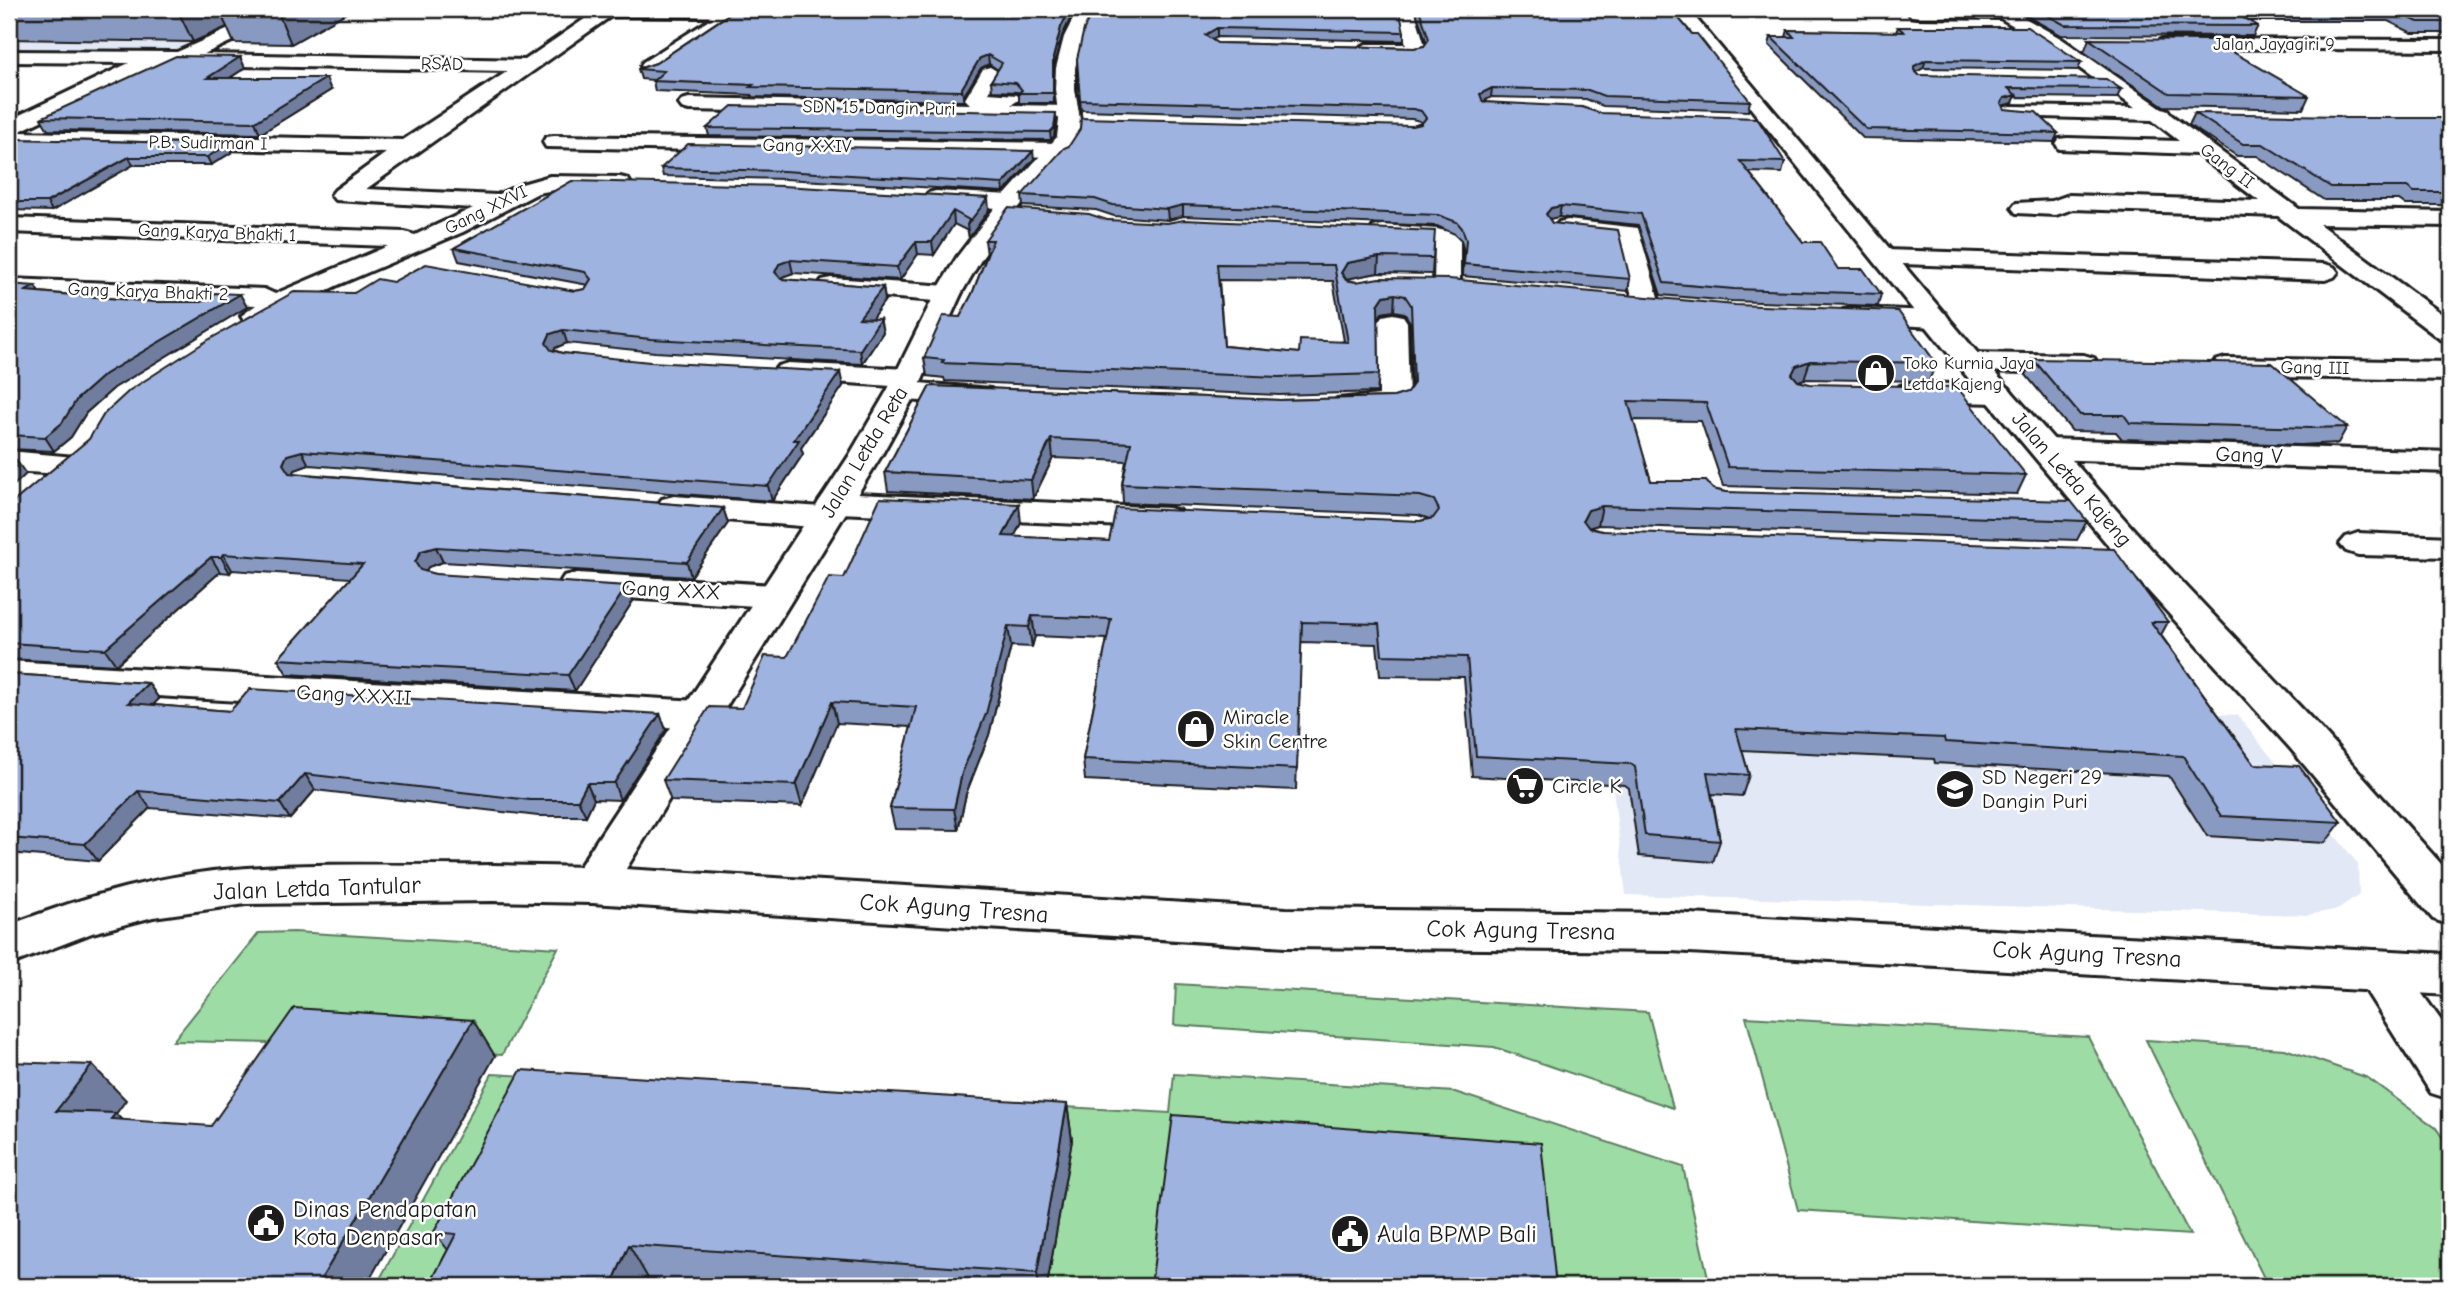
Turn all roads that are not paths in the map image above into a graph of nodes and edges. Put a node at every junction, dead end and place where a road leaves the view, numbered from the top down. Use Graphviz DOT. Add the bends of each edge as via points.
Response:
graph roads {
  1 [pos="287,9"];
  2 [pos="527,9"];
  3 [pos="1086,9"];
  4 [pos="1406,9"];
  5 [pos="1679,9"];
  6 [pos="607,10"];
  7 [pos="2000,11"];
  8 [pos="1917,12"];
  9 [pos="2056,43"];
  10 [pos="2083,43"];
  11 [pos="2151,44"];
  12 [pos="2450,45"];
  13 [pos="1341,48"];
  14 [pos="9,56"];
  15 [pos="155,58"];
  16 [pos="180,58"];
  17 [pos="529,66"];
  18 [pos="650,66"];
  19 [pos="990,73"];
  20 [pos="2067,79"];
  21 [pos="2106,79"];
  22 [pos="951,98"];
  23 [pos="975,99"];
  24 [pos="689,104"];
  25 [pos="1072,112"];
  26 [pos="2010,112"];
  27 [pos="2157,114"];
  28 [pos="2197,115"];
  29 [pos="9,128"];
  30 [pos="9,138"];
  31 [pos="554,142"];
  32 [pos="2067,144"];
  33 [pos="408,147"];
  34 [pos="2203,148"];
  35 [pos="1060,150"];
  36 [pos="644,185"];
  37 [pos="918,197"];
  38 [pos="503,202"];
  39 [pos="2024,208"];
  40 [pos="1013,211"];
  41 [pos="2289,213"];
  42 [pos="2450,219"];
  43 [pos="9,225"];
  44 [pos="1559,227"];
  45 [pos="1361,232"];
  46 [pos="425,240"];
  47 [pos="377,257"];
  48 [pos="1885,258"];
  49 [pos="431,267"];
  50 [pos="2325,271"];
  51 [pos="1420,284"];
  52 [pos="806,285"];
  53 [pos="9,286"];
  54 [pos="948,294"];
  55 [pos="287,298"];
  56 [pos="1675,307"];
  57 [pos="1826,315"];
  58 [pos="1935,319"];
  59 [pos="1392,322"];
  60 [pos="2448,329"];
  61 [pos="228,332"];
  62 [pos="1970,362"];
  63 [pos="2107,365"];
  64 [pos="2203,366"];
  65 [pos="761,370"];
  66 [pos="2450,371"];
  67 [pos="905,385"];
  68 [pos="1887,392"];
  69 [pos="1998,394"];
  70 [pos="1006,396"];
  71 [pos="1315,405"];
  72 [pos="2047,449"];
  73 [pos="9,461"];
  74 [pos="2450,462"];
  75 [pos="34,491"];
  76 [pos="644,504"];
  77 [pos="2055,508"];
  78 [pos="2098,509"];
  79 [pos="830,511"];
  80 [pos="1196,519"];
  81 [pos="2358,544"];
  82 [pos="2450,547"];
  83 [pos="2096,554"];
  84 [pos="2137,556"];
  85 [pos="539,582"];
  86 [pos="774,596"];
  87 [pos="9,674"];
  88 [pos="699,715"];
  89 [pos="592,885"];
  90 [pos="2450,906"];
  91 [pos="16,937"];
  92 [pos="2378,970"];
  93 [pos="2450,975"];
  94 [pos="2450,1076"];
  1 -- 16 [label="street"];
  2 -- 6 [label="street"];
  3 -- 25 [label="street, Jalan Letda Reta" via="1070,45 1066,71"];
  4 -- 13 [label="street" via="1416,50"];
  5 -- 48 [label="street, Jalan Letda Kajeng" via="1759,120"];
  6 -- 17 [label="street"];
  6 -- 18 [label="street" via="729,15"];
  7 -- 8 [label="street"];
  7 -- 9 [label="street, Gang II"];
  9 -- 10 [label="street"];
  9 -- 21 [label="street, Gang II"];
  11 -- 12 [label="street, Jalan Jayagiri 9"];
  14 -- 15 [label="street"];
  15 -- 16 [label="street, RSAD"];
  15 -- 29 [label="street"];
  16 -- 17 [label="street, RSAD"];
  17 -- 33 [label="street"];
  19 -- 23 [label="street"];
  20 -- 21 [label="street"];
  21 -- 27 [label="street, Gang II"];
  22 -- 23 [label="street"];
  23 -- 25 [label="street"];
  24 -- 25 [label="street, SDN 15 Dangin Puri"];
  25 -- 35 [label="street, Jalan Letda Reta" via="1071,129"];
  26 -- 27 [label="street"];
  27 -- 28 [label="street"];
  27 -- 34 [label="street, Gang II"];
  30 -- 33 [label="street, P.B. Sudirman I"];
  31 -- 35 [label="street, Gang XXIV"];
  32 -- 34 [label="street"];
  33 -- 38 [label="street" via="344,195"];
  34 -- 41 [label="street, Gang II"];
  35 -- 40 [label="street, Jalan Letda Reta"];
  36 -- 38 [label="street, Gang XXVI" via="545,184"];
  37 -- 40 [label="street"];
  38 -- 46 [label="street, Gang XXVI"];
  39 -- 41 [label="street" via="2056,208 2069,202"];
  40 -- 54 [label="street, Jalan Letda Reta" via="970,257"];
  41 -- 42 [label="street"];
  41 -- 60 [label="street, Gang II"];
  43 -- 46 [label="street, Gang Karya Bhakti 1"];
  44 -- 56 [label="street" via="1629,233 1634,303"];
  45 -- 51 [label="street" via="1450,241 1460,286"];
  46 -- 47 [label="street, Gang XXVI"];
  47 -- 49 [label="street"];
  47 -- 55 [label="street, Gang XXVI"];
  48 -- 50 [label="street"];
  48 -- 58 [label="street, Jalan Letda Kajeng"];
  52 -- 54 [label="street"];
  53 -- 55 [label="street, Gang Karya Bhakti 2"];
  54 -- 67 [label="street, Jalan Letda Reta"];
  55 -- 61 [label="street, Gang XXVI"];
  57 -- 58 [label="street"];
  58 -- 62 [label="street, Jalan Letda Kajeng"];
  59 -- 71 [label="street" via="1394,403"];
  62 -- 63 [label="street"];
  62 -- 69 [label="street, Jalan Letda Kajeng"];
  64 -- 66 [label="street, Gang III"];
  65 -- 67 [label="street"];
  67 -- 70 [label="street"];
  67 -- 79 [label="street, Jalan Letda Reta"];
  68 -- 69 [label="street"];
  69 -- 72 [label="street, Jalan Letda Kajeng"];
  72 -- 74 [label="street, Gang V"];
  72 -- 78 [label="street, Jalan Letda Kajeng"];
  73 -- 75 [label="street" via="74,454"];
  76 -- 79 [label="street"];
  77 -- 78 [label="street"];
  78 -- 84 [label="street, Jalan Letda Kajeng"];
  79 -- 80 [label="street"];
  79 -- 86 [label="street, Jalan Letda Reta"];
  81 -- 82 [label="street"];
  83 -- 84 [label="street"];
  84 -- 90 [label="street, Jalan Letda Kajeng" via="2306,738"];
  85 -- 86 [label="street, Gang XXX"];
  86 -- 88 [label="street, Jalan Letda Reta"];
  87 -- 88 [label="street, Gang XXXII"];
  88 -- 89 [label="street, Jalan Letda Reta"];
  89 -- 91 [label="street, Jalan Letda Tantular" via="246,886 153,899"];
  89 -- 92 [label="street, Cok Agung Tresna" via="1286,928 1671,932"];
  92 -- 93 [label="street, Cok Agung Tresna"];
  92 -- 94 [label="street"];
}
